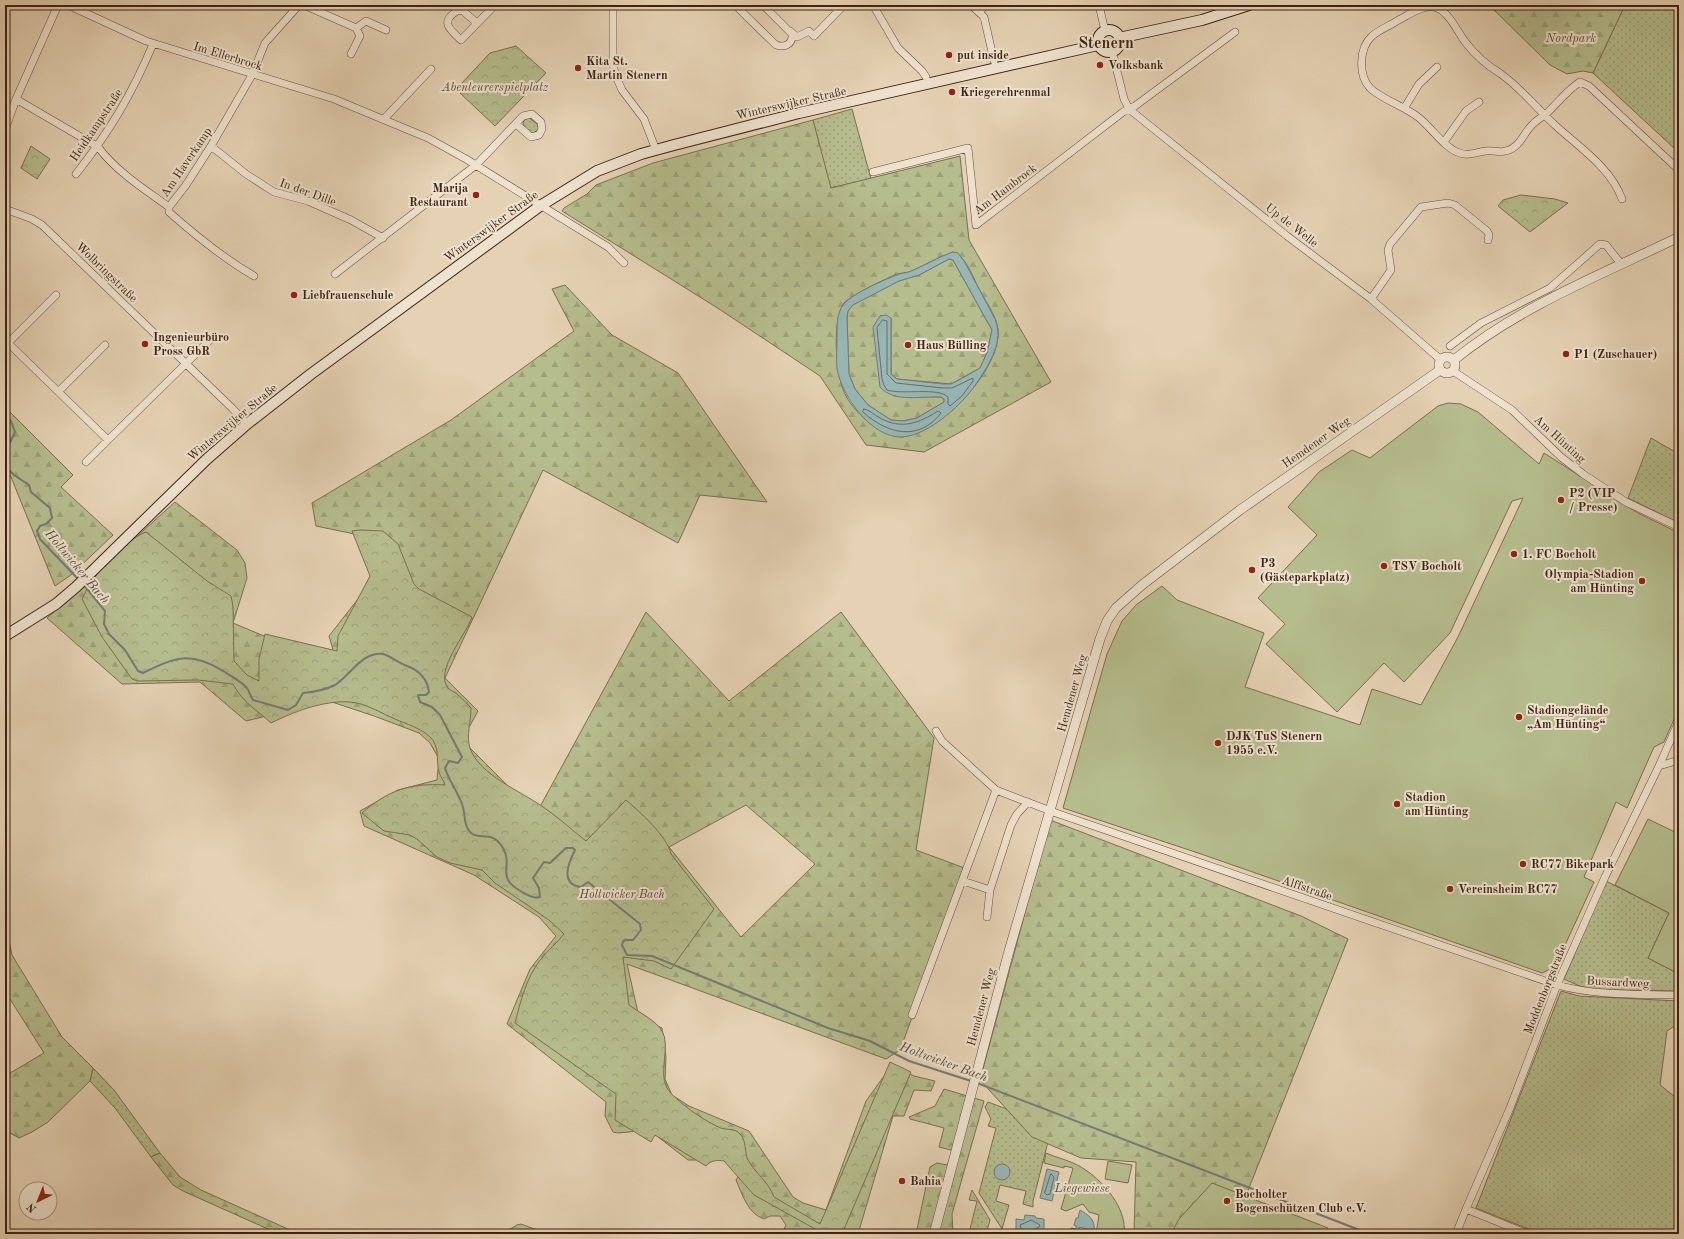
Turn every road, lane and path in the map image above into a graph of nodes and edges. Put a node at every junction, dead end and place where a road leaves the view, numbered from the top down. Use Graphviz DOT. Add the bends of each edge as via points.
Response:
graph roads {
  1 [pos="58,5"];
  2 [pos="68,5"];
  3 [pos="299,5"];
  4 [pos="304,5"];
  5 [pos="495,5"];
  6 [pos="734,5"];
  7 [pos="763,5"];
  8 [pos="831,5"];
  9 [pos="844,5"];
  10 [pos="873,5"];
  11 [pos="972,5"];
  12 [pos="986,5"];
  13 [pos="1099,5"];
  14 [pos="1249,5"];
  15 [pos="614,6"];
  16 [pos="1429,6"];
  17 [pos="838,11"];
  18 [pos="979,12"];
  19 [pos="477,23"];
  20 [pos="356,28"];
  21 [pos="789,29"];
  22 [pos="386,30"];
  23 [pos="1105,31"];
  24 [pos="1235,32"];
  25 [pos="1119,38"];
  26 [pos="153,44"];
  27 [pos="1098,45"];
  28 [pos="1112,52"];
  29 [pos="351,54"];
  30 [pos="994,61"];
  31 [pos="1437,67"];
  32 [pos="431,69"];
  33 [pos="252,75"];
  34 [pos="926,77"];
  35 [pos="16,99"];
  36 [pos="1480,102"];
  37 [pos="1404,107"];
  38 [pos="1129,109"];
  39 [pos="1546,114"];
  40 [pos="384,119"];
  41 [pos="516,124"];
  42 [pos="5,130"];
  43 [pos="1444,142"];
  44 [pos="211,146"];
  45 [pos="98,147"];
  46 [pos="656,150"];
  47 [pos="476,165"];
  48 [pos="1679,170"];
  49 [pos="873,172"];
  50 [pos="76,174"];
  51 [pos="1622,199"];
  52 [pos="540,206"];
  53 [pos="169,207"];
  54 [pos="5,209"];
  55 [pos="1679,237"];
  56 [pos="383,238"];
  57 [pos="1488,240"];
  58 [pos="624,263"];
  59 [pos="1622,265"];
  60 [pos="335,274"];
  61 [pos="254,276"];
  62 [pos="56,295"];
  63 [pos="1371,299"];
  64 [pos="211,339"];
  65 [pos="7,342"];
  66 [pos="105,345"];
  67 [pos="1450,346"];
  68 [pos="1441,360"];
  69 [pos="1454,360"];
  70 [pos="186,363"];
  71 [pos="1440,370"];
  72 [pos="1453,371"];
  73 [pos="59,391"];
  74 [pos="247,424"];
  75 [pos="108,440"];
  76 [pos="86,462"];
  77 [pos="1679,527"];
  78 [pos="5,636"];
  79 [pos="1679,721"];
  80 [pos="936,731"];
  81 [pos="1679,760"];
  82 [pos="1659,766"];
  83 [pos="996,790"];
  84 [pos="1028,802"];
  85 [pos="1051,810"];
  86 [pos="963,881"];
  87 [pos="990,890"];
  88 [pos="987,917"];
  89 [pos="1557,985"];
  90 [pos="1679,995"];
  91 [pos="912,1015"];
  92 [pos="1466,1209"];
  93 [pos="934,1234"];
  94 [pos="1456,1234"];
  95 [pos="1528,1234"];
  1 -- 35 [label="street"];
  2 -- 26 [label="street, Im Ellerbrock"];
  3 -- 33 [label="street, Am Haverkamp" via="265,43"];
  4 -- 20 [label="street"];
  5 -- 19 [label="street"];
  6 -- 21 [label="street" via="780,47 789,43 792,38"];
  7 -- 21 [label="street"];
  8 -- 17 [label="street"];
  9 -- 17 [label="street"];
  10 -- 34 [label="street" via="898,48"];
  11 -- 18 [label="street"];
  12 -- 18 [label="street"];
  13 -- 23 [label="street"];
  14 -- 25 [label="main road" via="1202,20"];
  15 -- 46 [label="street" via="615,74 622,90 644,119"];
  16 -- 37 [label="street" via="1372,36 1366,43 1363,53 1364,80 1370,88"];
  16 -- 39 [label="street" via="1445,14 1480,59 1517,86"];
  17 -- 21 [label="street" via="814,36 809,31 797,37"];
  18 -- 30 [label="street" via="984,17"];
  20 -- 22 [label="street" via="366,22"];
  20 -- 29 [label="street" via="360,36"];
  23 -- 25 [label="main road" via="1114,32"];
  23 -- 27 [label="main road" via="1100,36"];
  24 -- 38 [label="street"];
  25 -- 28 [label="main road" via="1118,46"];
  26 -- 33 [label="street, Im Ellerbrock"];
  26 -- 45 [label="street, Heidkampstraße" via="131,94"];
  27 -- 28 [label="main road" via="1103,50"];
  27 -- 46 [label="main road, Winterswijker Straße" via="799,113"];
  28 -- 38 [label="street"];
  31 -- 37 [label="street" via="1418,84"];
  32 -- 40 [label="street"];
  33 -- 40 [label="street, Im Ellerbrock" via="334,100"];
  33 -- 44 [label="street, Am Haverkamp"];
  35 -- 42 [label="street"];
  35 -- 45 [label="street"];
  36 -- 43 [label="street" via="1466,111"];
  37 -- 43 [label="street"];
  38 -- 49 [label="street, Am Hambrock" via="976,225 968,148"];
  38 -- 63 [label="street, Up de Welle" via="1287,236"];
  39 -- 43 [label="street" via="1533,124 1520,143 1503,152 1486,151 1465,155 1455,152"];
  39 -- 48 [label="street" via="1580,82 1589,86"];
  39 -- 51 [label="street" via="1594,160 1619,191"];
  40 -- 47 [label="street, Im Ellerbrock" via="428,138"];
  41 -- 47 [label="street"];
  44 -- 53 [label="street, Am Haverkamp"];
  44 -- 56 [label="street, In der Dille" via="274,192 308,201"];
  45 -- 50 [label="street, Heidkampstraße"];
  45 -- 53 [label="street" via="122,171"];
  46 -- 52 [label="main road, Winterswijker Straße" via="597,172"];
  47 -- 52 [label="street, Im Ellerbrock"];
  47 -- 56 [label="street"];
  52 -- 58 [label="street, Im Ellerbrock" via="608,247"];
  52 -- 74 [label="main road, Winterswijker Straße"];
  53 -- 61 [label="street, Am Haverkamp" via="169,212 203,242 232,264"];
  54 -- 70 [label="street, Wolbringstraße" via="42,225"];
  55 -- 59 [label="street"];
  56 -- 60 [label="street"];
  57 -- 63 [label="street" via="1487,230 1455,205 1448,203 1421,207 1390,244 1388,250 1391,270"];
  59 -- 67 [label="street" via="1606,245 1600,244 1550,288 1481,323"];
  59 -- 69 [label="street" via="1534,307"];
  62 -- 65 [label="street"];
  63 -- 68 [label="street, Up de Welle"];
  64 -- 70 [label="street"];
  65 -- 73 [label="street"];
  66 -- 73 [label="street"];
  68 -- 69 [label="street" via="1448,357"];
  68 -- 71 [label="street"];
  69 -- 72 [label="street"];
  70 -- 74 [label="street, Wolbringstraße"];
  70 -- 75 [label="street"];
  71 -- 72 [label="street" via="1448,374"];
  71 -- 85 [label="street, Hemdener Weg" via="1240,510 1116,608 1100,639"];
  72 -- 77 [label="street, Am Hünting" via="1512,410 1571,465 1626,502"];
  73 -- 75 [label="street"];
  74 -- 78 [label="main road, Winterswijker Straße" via="207,459 76,587 56,604"];
  75 -- 76 [label="street"];
  79 -- 82 [label="street, Moddenborgstraße"];
  80 -- 83 [label="street" via="942,741"];
  81 -- 82 [label="street"];
  82 -- 89 [label="street, Moddenborgstraße" via="1605,877"];
  83 -- 84 [label="street"];
  83 -- 86 [label="street"];
  84 -- 85 [label="street"];
  84 -- 87 [label="street" via="1016,814"];
  85 -- 89 [label="street, Alffstraße"];
  85 -- 93 [label="street, Hemdener Weg" via="1008,951"];
  86 -- 87 [label="street"];
  86 -- 91 [label="street"];
  87 -- 88 [label="street"];
  89 -- 90 [label="street, Bussardweg" via="1586,992"];
  89 -- 92 [label="street, Moddenborgstraße" via="1510,1108"];
  92 -- 94 [label="street, Moddenborgstraße"];
  92 -- 95 [label="street"];
}
